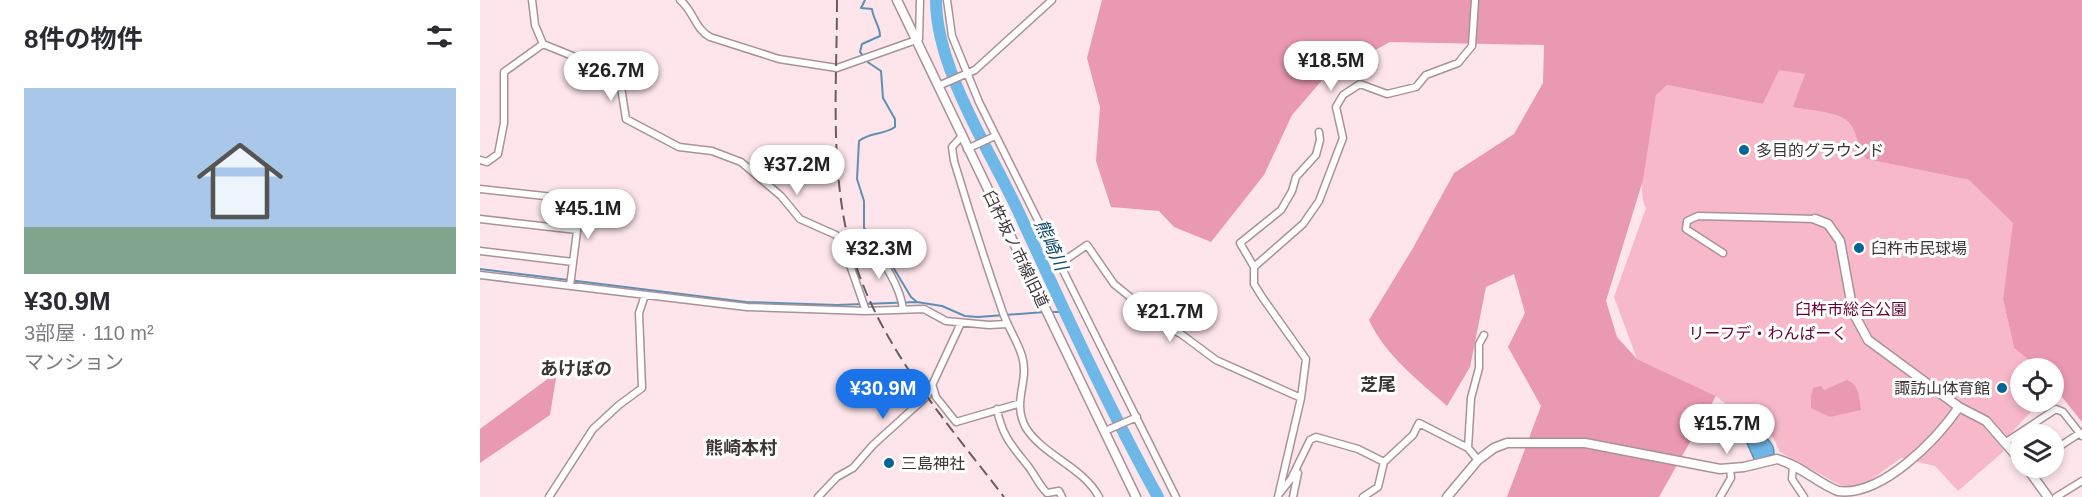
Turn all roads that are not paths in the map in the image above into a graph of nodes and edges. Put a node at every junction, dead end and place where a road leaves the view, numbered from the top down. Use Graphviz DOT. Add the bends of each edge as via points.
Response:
graph roads {
  1 [pos="532,0"];
  2 [pos="680,0"];
  3 [pos="897,0"];
  4 [pos="920,0"];
  5 [pos="947,0"];
  6 [pos="1052,0"];
  7 [pos="1475,0"];
  8 [pos="917,41"];
  9 [pos="543,44"];
  10 [pos="968,73"];
  11 [pos="940,85"];
  12 [pos="1318,132"];
  13 [pos="961,137"];
  14 [pos="994,137"];
  15 [pos="970,148"];
  16 [pos="480,160"];
  17 [pos="480,189"];
  18 [pos="480,219"];
  19 [pos="1815,219"];
  20 [pos="577,230"];
  21 [pos="866,247"];
  22 [pos="480,251"];
  23 [pos="1724,254"];
  24 [pos="573,262"];
  25 [pos="1058,265"];
  26 [pos="1254,267"];
  27 [pos="480,275"];
  28 [pos="571,282"];
  29 [pos="645,295"];
  30 [pos="902,306"];
  31 [pos="865,307"];
  32 [pos="1006,322"];
  33 [pos="961,323"];
  34 [pos="1484,334"];
  35 [pos="933,387"];
  36 [pos="1301,398"];
  37 [pos="1018,404"];
  38 [pos="1959,407"];
  39 [pos="997,409"];
  40 [pos="1136,418"];
  41 [pos="1107,431"];
  42 [pos="2081,435"];
  43 [pos="2006,442"];
  44 [pos="2064,444"];
  45 [pos="2010,447"];
  46 [pos="1468,448"];
  47 [pos="1478,460"];
  48 [pos="1384,462"];
  49 [pos="1793,466"];
  50 [pos="1298,467"];
  51 [pos="1730,468"];
  52 [pos="2034,478"];
  53 [pos="2082,481"];
  54 [pos="1278,495"];
  55 [pos="549,497"];
  56 [pos="818,497"];
  57 [pos="1062,497"];
  58 [pos="1099,497"];
  59 [pos="1136,497"];
  60 [pos="1176,497"];
  61 [pos="1293,497"];
  62 [pos="1363,497"];
  63 [pos="1447,497"];
  64 [pos="1720,497"];
  65 [pos="1804,497"];
  66 [pos="2048,497"];
  67 [pos="2056,497"];
  1 -- 9 [label="street" via="535,26"];
  2 -- 8 [label="street" via="710,37 796,63 837,68"];
  3 -- 8 [label="street, 臼杵坂ノ市線旧道"];
  4 -- 8 [label="street"];
  5 -- 10 [label="street" via="952,36"];
  6 -- 10 [label="street" via="1002,48"];
  7 -- 26 [label="street" via="1472,46 1454,66 1426,75 1413,89 1382,94 1360,84 1343,94 1336,107 1343,138 1319,201 1304,224"];
  8 -- 11 [label="street, 臼杵坂ノ市線旧道"];
  9 -- 16 [label="street" via="504,72 504,123 498,154 487,162"];
  9 -- 31 [label="street" via="580,59 603,82 621,87 626,119 633,124 680,147 712,151 741,162 781,195 800,219 836,235"];
  10 -- 11 [label="street"];
  10 -- 14 [label="street"];
  11 -- 13 [label="street, 臼杵坂ノ市線旧道"];
  12 -- 26 [label="street" via="1316,155 1296,177 1281,210 1240,243"];
  13 -- 15 [label="street, 臼杵坂ノ市線旧道"];
  13 -- 32 [label="street" via="953,145 953,156"];
  14 -- 15 [label="street"];
  14 -- 25 [label="street"];
  15 -- 41 [label="street, 臼杵坂ノ市線旧道"];
  17 -- 20 [label="street" via="581,200"];
  18 -- 20 [label="street"];
  19 -- 23 [label="street" via="1698,216 1687,221 1686,229"];
  19 -- 38 [label="street" via="1828,224 1840,241 1853,312 1868,340"];
  20 -- 24 [label="street"];
  21 -- 30 [label="street" via="881,259"];
  22 -- 24 [label="street"];
  24 -- 28 [label="street"];
  25 -- 36 [label="street" via="1087,245 1114,284 1145,317 1181,334 1216,360"];
  25 -- 40 [label="street"];
  26 -- 36 [label="street" via="1254,284 1306,359"];
  27 -- 28 [label="street"];
  28 -- 29 [label="street"];
  29 -- 31 [label="street" via="747,307"];
  29 -- 55 [label="street" via="639,314 642,388 593,429"];
  30 -- 31 [label="street"];
  30 -- 33 [label="street" via="924,309 946,321"];
  32 -- 33 [label="street"];
  32 -- 37 [label="street" via="1023,358"];
  33 -- 35 [label="street"];
  34 -- 46 [label="street" via="1471,398"];
  35 -- 39 [label="street" via="956,422"];
  35 -- 56 [label="street" via="853,468 837,477"];
  36 -- 54 [label="street"];
  37 -- 39 [label="street"];
  37 -- 58 [label="street" via="1028,430 1085,479"];
  38 -- 43 [label="street" via="1986,421"];
  38 -- 49 [label="street" via="1927,449 1877,489 1864,494 1837,491"];
  39 -- 57 [label="street" via="1014,452 1047,493 1059,491"];
  40 -- 41 [label="street"];
  40 -- 60 [label="street"];
  41 -- 59 [label="street, 臼杵坂ノ市線旧道"];
  42 -- 43 [label="street" via="2056,409"];
  42 -- 44 [label="street"];
  43 -- 45 [label="street"];
  46 -- 47 [label="street"];
  46 -- 48 [label="street" via="1419,423 1413,435"];
  47 -- 51 [label="street" via="1507,443 1574,443"];
  47 -- 63 [label="street"];
  48 -- 50 [label="street" via="1320,436 1310,440"];
  48 -- 62 [label="street" via="1378,487"];
  49 -- 51 [label="street" via="1777,459"];
  49 -- 65 [label="street" via="1792,479"];
  50 -- 54 [label="street"];
  50 -- 61 [label="street"];
  51 -- 64 [label="street" via="1731,478"];
  52 -- 66 [label="street"];
  53 -- 67 [label="street"];
}
